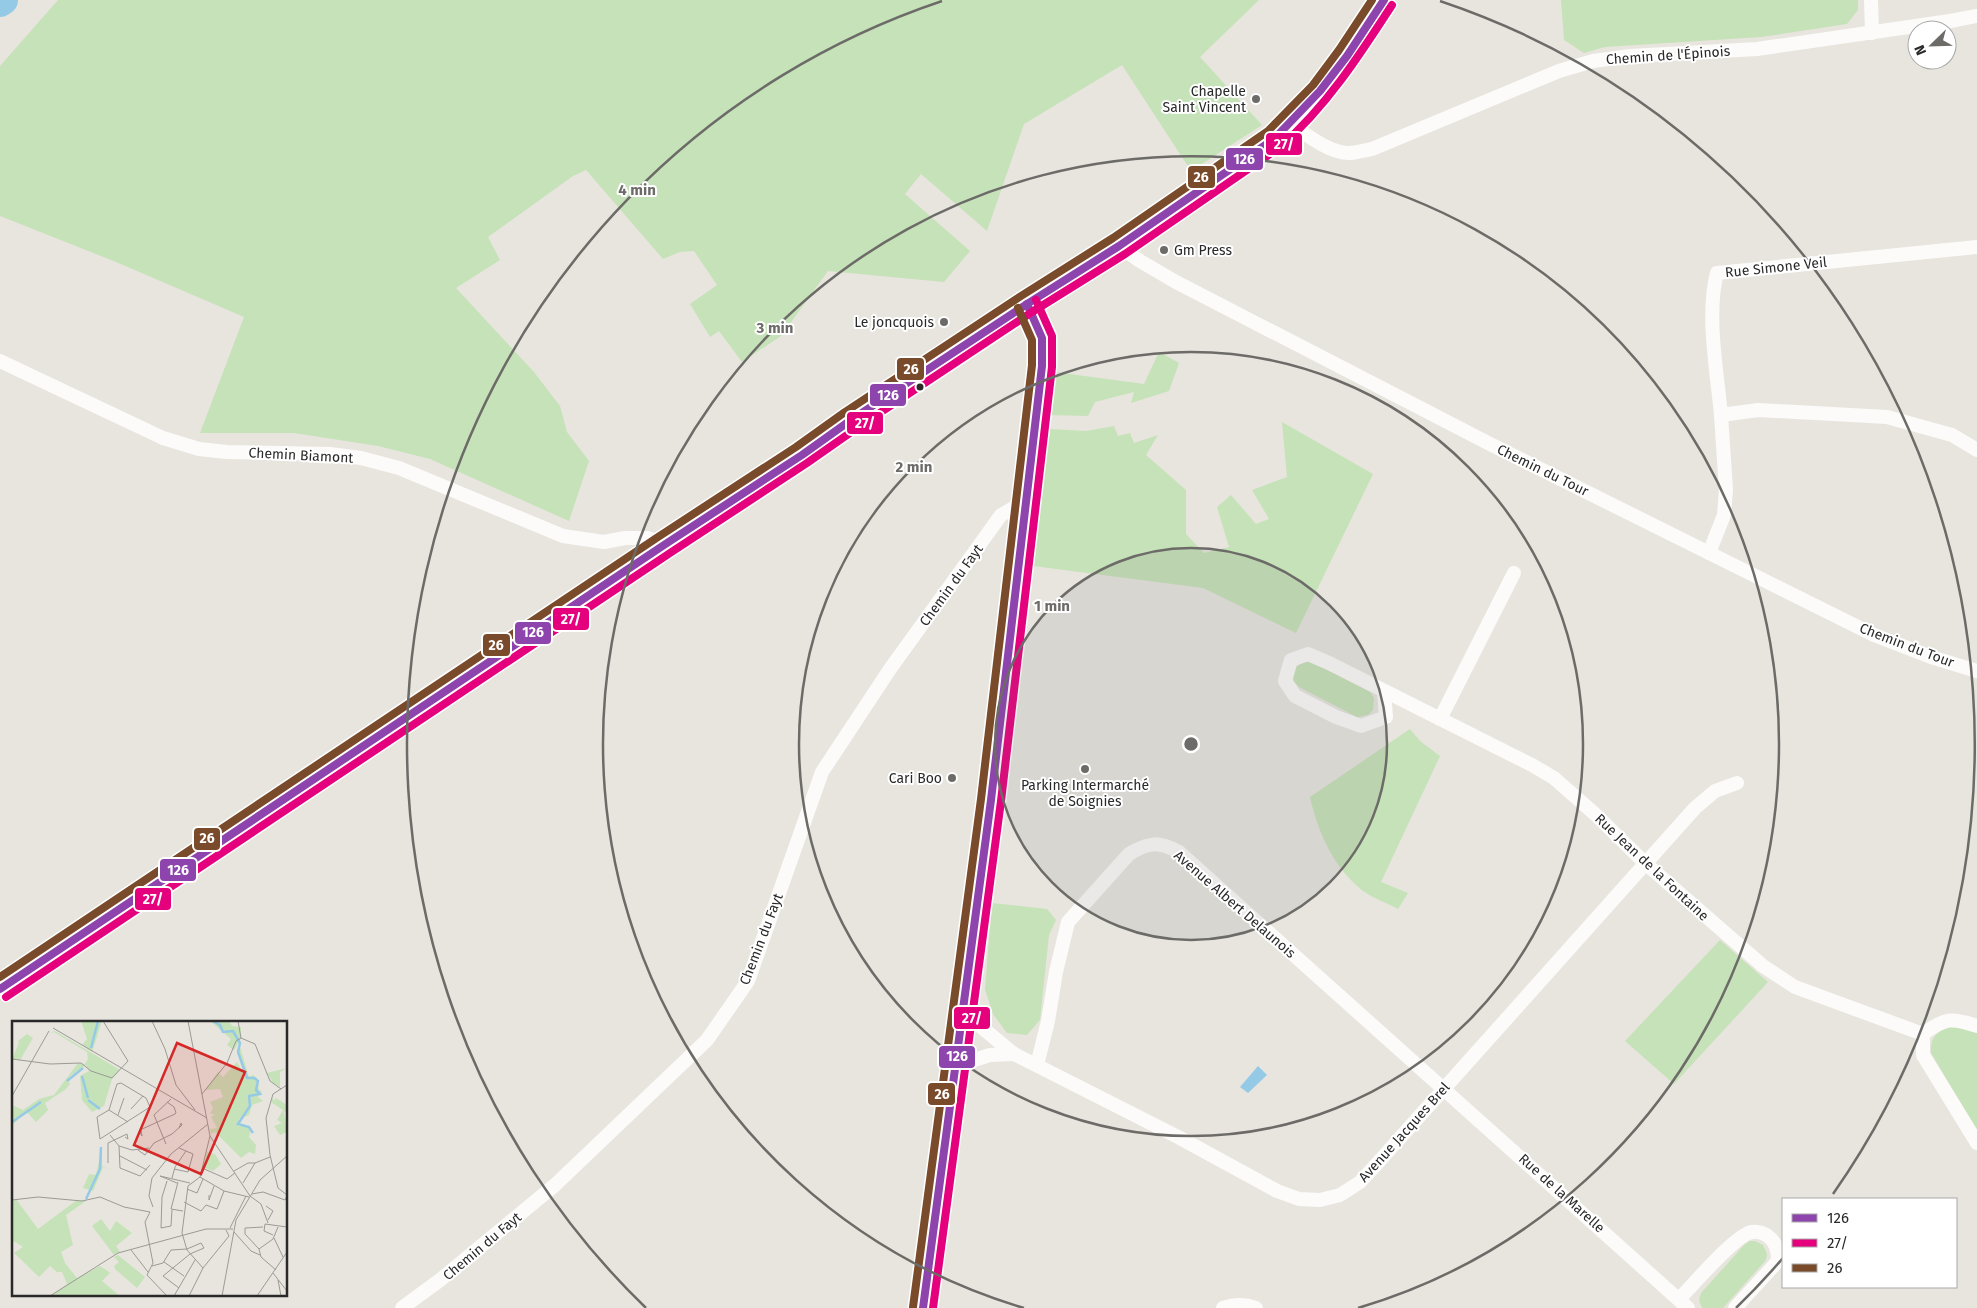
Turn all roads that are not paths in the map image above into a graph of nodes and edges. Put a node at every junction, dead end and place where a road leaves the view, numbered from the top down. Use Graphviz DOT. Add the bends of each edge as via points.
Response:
graph roads {
  1 [pos="1384,0"];
  2 [pos="1871,0"];
  3 [pos="1977,16"];
  4 [pos="1872,33"];
  5 [pos="1291,124"];
  6 [pos="1119,246"];
  7 [pos="1977,247"];
  8 [pos="1027,304"];
  9 [pos="0,361"];
  10 [pos="1722,415"];
  11 [pos="1977,450"];
  12 [pos="1028,500"];
  13 [pos="664,545"];
  14 [pos="1710,553"];
  15 [pos="1514,573"];
  16 [pos="1977,671"];
  17 [pos="1384,691"];
  18 [pos="1440,719"];
  19 [pos="1737,783"];
  20 [pos="1645,863"];
  21 [pos="0,989"];
  22 [pos="962,1011"];
  23 [pos="1977,1026"];
  24 [pos="1923,1034"];
  25 [pos="1014,1054"];
  26 [pos="957,1060"];
  27 [pos="1037,1065"];
  28 [pos="1444,1088"];
  29 [pos="1977,1143"];
  30 [pos="1684,1304"];
  31 [pos="402,1308"];
  32 [pos="923,1308"];
  33 [pos="1223,1308"];
  34 [pos="1256,1308"];
  35 [pos="1735,1308"];
  1 -- 5 [label="main road" via="1344,62"];
  2 -- 4 [label="street"];
  3 -- 4 [label="street, Chemin de l'Épinois"];
  4 -- 5 [label="street, Chemin de l'Épinois" via="1757,49 1593,61 1372,149 1356,152 1329,148"];
  5 -- 6 [label="main road"];
  6 -- 8 [label="main road"];
  6 -- 14 [label="street, Chemin du Tour" via="1176,282"];
  7 -- 10 [label="street, Rue Simone Veil" via="1717,273 1711,308"];
  8 -- 12 [label="main road" via="1042,338"];
  8 -- 13 [label="main road"];
  9 -- 13 [label="street, Chemin Biamont" via="163,438 199,449 361,458 399,468 564,536 604,542 648,538"];
  10 -- 11 [label="street" via="1758,410 1887,417 1952,435"];
  10 -- 14 [label="street" via="1724,515"];
  12 -- 22 [label="main road"];
  12 -- 31 [label="street, Chemin du Fayt" via="1001,515 890,669 822,772 748,981 707,1040 555,1185"];
  13 -- 21 [label="main road"];
  14 -- 16 [label="street, Chemin du Tour" via="1874,634"];
  15 -- 18 [label="street"];
  17 -- 17 [label="street, Rue Jean de la Fontaine" via="1386,717 1362,726 1295,696 1285,681 1291,660 1308,654"];
  17 -- 18 [label="street, Rue Jean de la Fontaine"];
  18 -- 20 [label="street, Rue Jean de la Fontaine" via="1554,778"];
  19 -- 20 [label="street, Avenue Jacques Brel" via="1715,791 1695,808"];
  20 -- 24 [label="street, Rue Jean de la Fontaine" via="1763,966 1795,987"];
  20 -- 28 [label="street, Avenue Jacques Brel"];
  22 -- 25 [label="street, Avenue Jacques Brel"];
  22 -- 26 [label="main road"];
  23 -- 24 [label="street" via="1949,1019 1938,1022"];
  24 -- 29 [label="street" via="1923,1054"];
  25 -- 26 [label="street, Avenue Jacques Brel"];
  25 -- 27 [label="street, Avenue Jacques Brel"];
  26 -- 32 [label="main road"];
  27 -- 28 [label="street, Avenue Jacques Brel" via="1277,1191 1299,1199 1320,1200 1340,1195 1360,1182"];
  27 -- 28 [label="street, Avenue Albert Delaunois" via="1068,922 1129,854 1153,843 1179,852"];
  28 -- 30 [label="street, Rue de la Marelle"];
  30 -- 35 [label="street, Rue de la Marelle" via="1737,1239 1750,1232 1762,1232 1773,1240 1778,1261"];
  33 -- 34 [label="street" via="1234,1305"];
}
